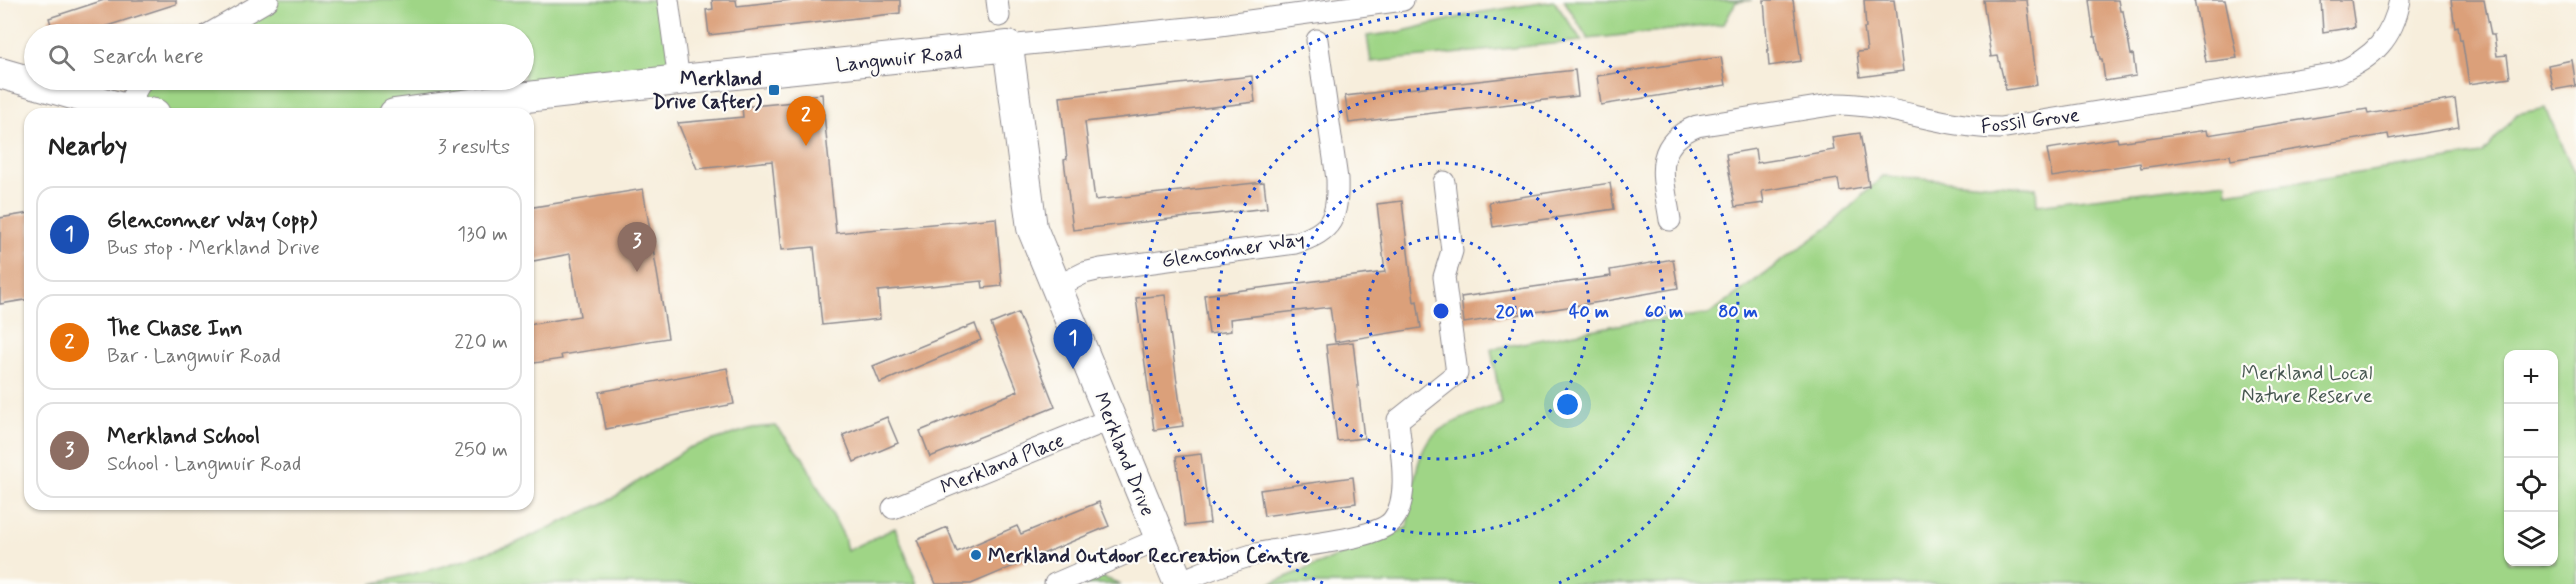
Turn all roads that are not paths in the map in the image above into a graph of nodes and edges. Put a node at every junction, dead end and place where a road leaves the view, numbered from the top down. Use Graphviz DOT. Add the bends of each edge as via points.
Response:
graph roads {
  1 [pos="266,0"];
  2 [pos="669,0"];
  3 [pos="1403,0"];
  4 [pos="2400,0"];
  5 [pos="226,24"];
  6 [pos="1317,40"];
  7 [pos="1008,46"];
  8 [pos="0,73"];
  9 [pos="24,80"];
  10 [pos="679,81"];
  11 [pos="59,90"];
  12 [pos="136,90"];
  13 [pos="122,108"];
  14 [pos="126,108"];
  15 [pos="439,108"];
  16 [pos="1444,182"];
  17 [pos="1670,220"];
  18 [pos="1056,287"];
  19 [pos="1111,419"];
  20 [pos="893,508"];
  21 [pos="1159,539"];
  22 [pos="1179,583"];
  23 [pos="1056,584"];
  1 -- 5 [label="street"];
  2 -- 10 [label="street"];
  3 -- 7 [label="street, Langmuir Road" via="1210,26"];
  4 -- 17 [label="street, Fossil Grove" via="2395,21 2379,48 2338,73 2000,128 1959,125 1856,104 1697,126 1672,141 1665,153 1663,167"];
  6 -- 18 [label="street, Glenconner Way" via="1337,188 1336,212 1320,234 1295,243 1101,268"];
  7 -- 10 [label="street, Langmuir Road"];
  7 -- 18 [label="street, Merkland Drive" via="1032,228"];
  8 -- 9 [label="street"];
  10 -- 15 [label="street, Langmuir Road"];
  11 -- 13 [label="street"];
  12 -- 14 [label="street"];
  16 -- 22 [label="street" via="1452,251 1444,277 1457,374 1398,420 1403,482 1401,503 1394,519 1376,531 1253,555"];
  18 -- 19 [label="street, Merkland Drive"];
  19 -- 20 [label="street, Merkland Place"];
  19 -- 21 [label="street, Merkland Drive"];
  21 -- 22 [label="street, Merkland Drive"];
  21 -- 23 [label="street"];
}
